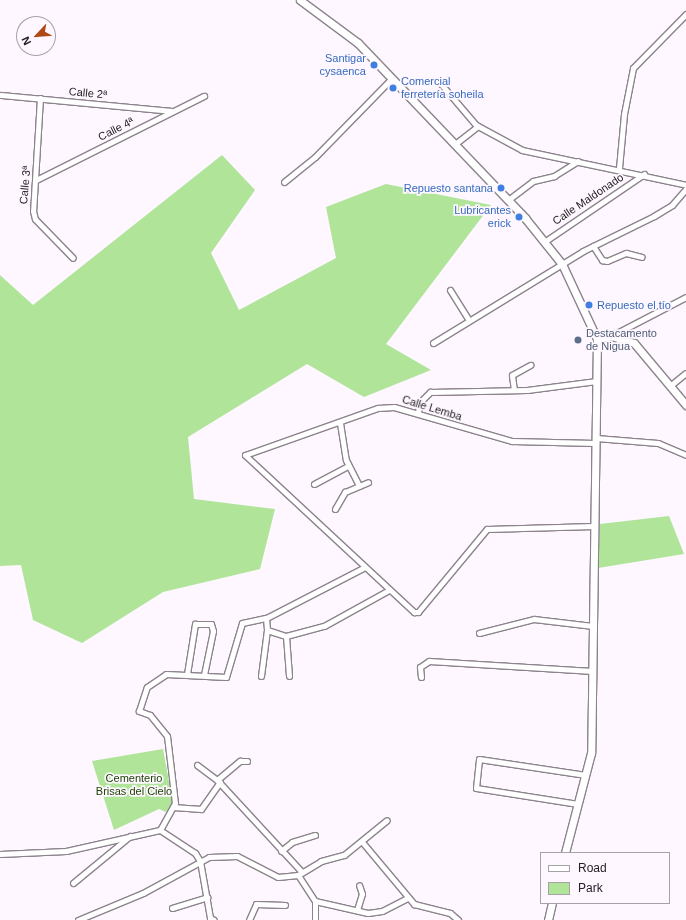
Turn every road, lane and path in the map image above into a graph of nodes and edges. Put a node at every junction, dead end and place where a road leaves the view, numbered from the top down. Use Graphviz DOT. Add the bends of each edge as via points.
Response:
graph roads {
  1 [pos="300,0"];
  2 [pos="685,16"];
  3 [pos="392,78"];
  4 [pos="441,84"];
  5 [pos="0,95"];
  6 [pos="204,96"];
  7 [pos="40,98"];
  8 [pos="174,111"];
  9 [pos="478,126"];
  10 [pos="455,144"];
  11 [pos="578,161"];
  12 [pos="619,168"];
  13 [pos="644,174"];
  14 [pos="36,180"];
  15 [pos="284,182"];
  16 [pos="686,184"];
  17 [pos="686,189"];
  18 [pos="508,200"];
  19 [pos="544,242"];
  20 [pos="593,246"];
  21 [pos="642,257"];
  22 [pos="73,258"];
  23 [pos="562,264"];
  24 [pos="450,290"];
  25 [pos="686,297"];
  26 [pos="469,321"];
  27 [pos="611,336"];
  28 [pos="597,339"];
  29 [pos="432,343"];
  30 [pos="530,365"];
  31 [pos="686,373"];
  32 [pos="596,381"];
  33 [pos="671,385"];
  34 [pos="514,390"];
  35 [pos="686,405"];
  36 [pos="418,413"];
  37 [pos="340,423"];
  38 [pos="595,440"];
  39 [pos="686,455"];
  40 [pos="348,466"];
  41 [pos="368,482"];
  42 [pos="314,484"];
  43 [pos="359,486"];
  44 [pos="335,509"];
  45 [pos="594,526"];
  46 [pos="365,567"];
  47 [pos="389,590"];
  48 [pos="266,618"];
  49 [pos="593,626"];
  50 [pos="267,630"];
  51 [pos="479,633"];
  52 [pos="286,636"];
  53 [pos="593,670"];
  54 [pos="187,674"];
  55 [pos="204,675"];
  56 [pos="261,676"];
  57 [pos="289,676"];
  58 [pos="421,677"];
  59 [pos="247,761"];
  60 [pos="197,765"];
  61 [pos="586,775"];
  62 [pos="218,781"];
  63 [pos="578,804"];
  64 [pos="173,807"];
  65 [pos="387,820"];
  66 [pos="160,830"];
  67 [pos="315,835"];
  68 [pos="131,836"];
  69 [pos="363,843"];
  70 [pos="281,850"];
  71 [pos="565,852"];
  72 [pos="0,854"];
  73 [pos="200,862"];
  74 [pos="300,874"];
  75 [pos="73,883"];
  76 [pos="359,885"];
  77 [pos="207,897"];
  78 [pos="407,898"];
  79 [pos="315,901"];
  80 [pos="552,904"];
  81 [pos="285,905"];
  82 [pos="172,908"];
  83 [pos="358,910"];
  84 [pos="211,919"];
  85 [pos="78,920"];
  86 [pos="249,920"];
  87 [pos="314,920"];
  88 [pos="458,920"];
  89 [pos="548,920"];
  1 -- 3 [label="street" via="344,31"];
  2 -- 12 [label="street" via="633,68 624,114"];
  3 -- 10 [label="street"];
  3 -- 15 [label="street" via="314,157"];
  4 -- 9 [label="street"];
  5 -- 7 [label="street, Calle 2ª"];
  6 -- 8 [label="street, Calle 4ª"];
  7 -- 8 [label="street, Calle 2ª"];
  7 -- 14 [label="street, Calle 3ª"];
  8 -- 14 [label="street, Calle 4ª"];
  9 -- 10 [label="street"];
  9 -- 11 [label="street" via="522,150"];
  10 -- 18 [label="street"];
  11 -- 12 [label="street"];
  11 -- 18 [label="street" via="554,176 533,181"];
  12 -- 13 [label="street"];
  13 -- 16 [label="street"];
  13 -- 19 [label="street, Calle Maldonado"];
  14 -- 22 [label="street, Calle 3ª" via="35,219"];
  17 -- 20 [label="street" via="672,205"];
  18 -- 19 [label="street"];
  19 -- 23 [label="street"];
  20 -- 21 [label="street" via="602,260 607,261 626,253"];
  20 -- 23 [label="street"];
  23 -- 26 [label="street"];
  23 -- 28 [label="street"];
  24 -- 26 [label="street"];
  25 -- 27 [label="street"];
  26 -- 29 [label="street"];
  27 -- 28 [label="street"];
  27 -- 33 [label="street" via="634,343"];
  28 -- 32 [label="street"];
  30 -- 34 [label="street" via="512,375"];
  31 -- 33 [label="street"];
  32 -- 34 [label="street"];
  32 -- 38 [label="street"];
  33 -- 35 [label="street"];
  34 -- 36 [label="street" via="430,392 419,403"];
  36 -- 37 [label="street, Calle Lemba" via="394,407 378,408"];
  36 -- 38 [label="street, Calle Lemba" via="512,441"];
  37 -- 40 [label="street"];
  37 -- 46 [label="street, Calle Lemba" via="245,455"];
  38 -- 39 [label="street, Calle Lemba" via="658,443"];
  38 -- 45 [label="street"];
  40 -- 42 [label="street"];
  40 -- 43 [label="street"];
  41 -- 43 [label="street"];
  43 -- 44 [label="street" via="345,492"];
  45 -- 47 [label="street" via="487,529 418,612"];
  45 -- 49 [label="street"];
  46 -- 47 [label="street"];
  46 -- 48 [label="street"];
  47 -- 52 [label="street" via="324,626"];
  48 -- 50 [label="street"];
  48 -- 55 [label="street" via="242,623 226,677"];
  49 -- 51 [label="street" via="534,619"];
  49 -- 53 [label="street"];
  50 -- 52 [label="street"];
  50 -- 56 [label="street"];
  52 -- 57 [label="street"];
  53 -- 58 [label="street" via="429,661 420,667"];
  53 -- 61 [label="street" via="591,753"];
  54 -- 55 [label="street"];
  54 -- 55 [label="street" via="195,624 211,624 213,630"];
  54 -- 64 [label="street" via="166,674 147,687 139,711 141,715 150,715 167,736"];
  59 -- 62 [label="street" via="240,761"];
  60 -- 62 [label="street"];
  61 -- 63 [label="street"];
  61 -- 63 [label="street" via="479,759 476,788"];
  62 -- 64 [label="street" via="201,809"];
  62 -- 70 [label="street"];
  63 -- 71 [label="street"];
  64 -- 66 [label="street"];
  65 -- 69 [label="street"];
  66 -- 68 [label="street"];
  66 -- 73 [label="street" via="195,853"];
  67 -- 70 [label="street" via="292,842"];
  68 -- 72 [label="street" via="66,850"];
  68 -- 75 [label="street"];
  69 -- 74 [label="street"];
  69 -- 78 [label="street"];
  70 -- 74 [label="street"];
  73 -- 74 [label="street" via="209,857 237,856 278,876"];
  73 -- 77 [label="street"];
  73 -- 85 [label="street" via="143,893"];
  74 -- 79 [label="street"];
  76 -- 83 [label="street" via="362,894"];
  77 -- 82 [label="street"];
  77 -- 84 [label="street"];
  78 -- 83 [label="street" via="382,911"];
  78 -- 88 [label="street" via="414,904 450,913"];
  79 -- 83 [label="street"];
  79 -- 87 [label="street"];
  80 -- 89 [label="street"];
  81 -- 86 [label="street" via="256,904"];
}
